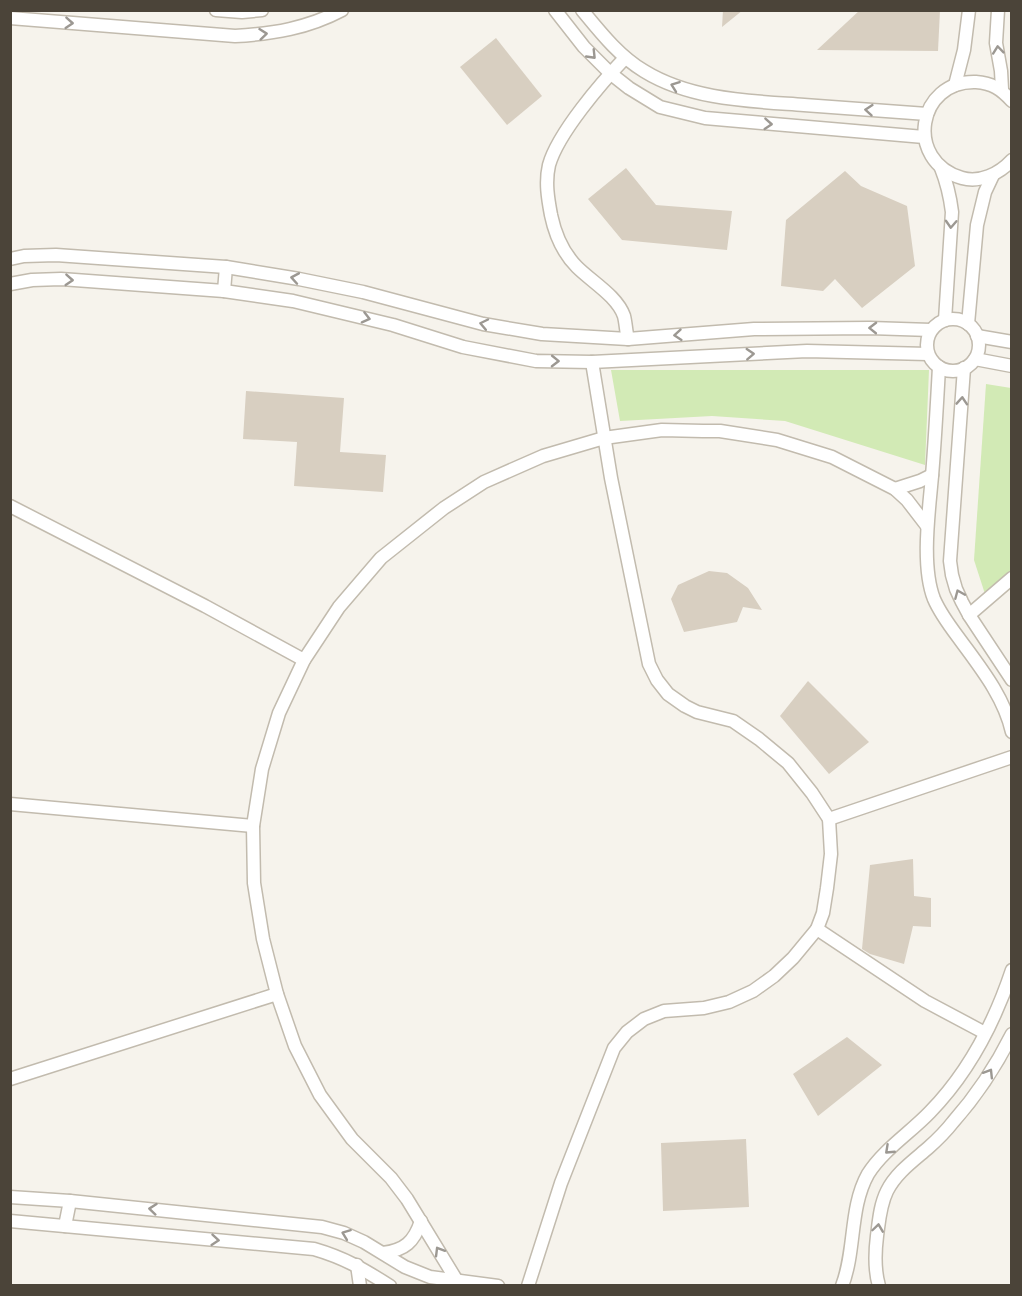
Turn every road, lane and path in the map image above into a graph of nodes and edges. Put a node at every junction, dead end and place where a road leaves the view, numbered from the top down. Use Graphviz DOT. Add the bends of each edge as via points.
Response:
graph roads {
  1 [pos="216,10"];
  2 [pos="262,10"];
  3 [pos="342,10"];
  4 [pos="555,10"];
  5 [pos="582,10"];
  6 [pos="969,10"];
  7 [pos="998,10"];
  8 [pos="10,18"];
  9 [pos="626,58"];
  10 [pos="610,73"];
  11 [pos="955,85"];
  12 [pos="1002,89"];
  13 [pos="1011,101"];
  14 [pos="927,114"];
  15 [pos="924,137"];
  16 [pos="1011,160"];
  17 [pos="940,167"];
  18 [pos="993,175"];
  19 [pos="10,259"];
  20 [pos="226,267"];
  21 [pos="10,284"];
  22 [pos="224,291"];
  23 [pos="945,320"];
  24 [pos="968,324"];
  25 [pos="931,330"];
  26 [pos="977,336"];
  27 [pos="628,339"];
  28 [pos="1011,342"];
  29 [pos="928,354"];
  30 [pos="975,359"];
  31 [pos="592,362"];
  32 [pos="1011,366"];
  33 [pos="939,367"];
  34 [pos="964,368"];
  35 [pos="604,438"];
  36 [pos="932,475"];
  37 [pos="896,489"];
  38 [pos="10,506"];
  39 [pos="927,526"];
  40 [pos="1011,578"];
  41 [pos="969,615"];
  42 [pos="304,660"];
  43 [pos="1011,680"];
  44 [pos="1011,732"];
  45 [pos="1011,758"];
  46 [pos="10,804"];
  47 [pos="829,819"];
  48 [pos="253,826"];
  49 [pos="816,929"];
  50 [pos="1011,970"];
  51 [pos="277,994"];
  52 [pos="985,1033"];
  53 [pos="1010,1042"];
  54 [pos="10,1079"];
  55 [pos="10,1197"];
  56 [pos="69,1201"];
  57 [pos="10,1221"];
  58 [pos="421,1221"];
  59 [pos="65,1226"];
  60 [pos="383,1254"];
  61 [pos="357,1265"];
  62 [pos="457,1281"];
  63 [pos="360,1286"];
  64 [pos="390,1286"];
  65 [pos="498,1286"];
  66 [pos="528,1286"];
  67 [pos="842,1286"];
  68 [pos="879,1286"];
  1 -- 2 [label="street"];
  8 -- 3 [label="street, one-way" via="235,36 284,31"];
  4 -- 10 [label="street, one-way"];
  5 -- 9 [label="street"];
  6 -- 11 [label="street"];
  12 -- 7 [label="street, one-way" via="996,43"];
  9 -- 10 [label="street"];
  14 -- 9 [label="street, one-way" via="701,94 661,81"];
  10 -- 15 [label="street, one-way" via="660,107 705,118"];
  10 -- 27 [label="street" via="570,125 553,155 547,187 553,227 563,249 611,297 623,315"];
  11 -- 12 [label="street" via="982,82"];
  11 -- 14 [label="street" via="933,102"];
  12 -- 13 [label="street"];
  14 -- 15 [label="street"];
  15 -- 17 [label="street"];
  16 -- 18 [label="street"];
  17 -- 18 [label="street" via="965,179"];
  17 -- 23 [label="street, one-way" via="952,212"];
  18 -- 24 [label="street" via="977,225"];
  19 -- 20 [label="street" via="56,255"];
  20 -- 22 [label="street"];
  27 -- 20 [label="street, one-way" via="542,334 483,324 363,292"];
  21 -- 22 [label="street, one-way" via="61,279"];
  22 -- 31 [label="street, one-way" via="292,301 371,319 464,347 536,361"];
  23 -- 24 [label="street"];
  23 -- 25 [label="street"];
  24 -- 26 [label="street"];
  25 -- 27 [label="street, one-way" via="754,329"];
  25 -- 29 [label="street"];
  26 -- 28 [label="street"];
  26 -- 30 [label="street"];
  31 -- 29 [label="street, one-way" via="807,351"];
  29 -- 33 [label="street"];
  30 -- 32 [label="street"];
  30 -- 34 [label="street"];
  31 -- 35 [label="street"];
  33 -- 34 [label="street" via="956,371"];
  33 -- 36 [label="street"];
  41 -- 34 [label="street, one-way" via="956,589 950,561"];
  35 -- 37 [label="street" via="693,430 777,440 832,457"];
  35 -- 42 [label="street" via="543,456 484,482 444,508 381,558 339,607"];
  35 -- 47 [label="street" via="649,664 657,680 685,706 733,721 781,757"];
  36 -- 37 [label="street"];
  36 -- 39 [label="street"];
  37 -- 39 [label="street"];
  38 -- 42 [label="street"];
  39 -- 44 [label="street" via="928,578 933,596 941,615 998,695"];
  40 -- 41 [label="street"];
  41 -- 43 [label="street"];
  42 -- 48 [label="street" via="268,746"];
  45 -- 47 [label="street"];
  46 -- 48 [label="street"];
  47 -- 49 [label="street" via="831,854 827,888"];
  48 -- 51 [label="street" via="254,883"];
  49 -- 52 [label="street" via="925,1001"];
  49 -- 66 [label="street" via="793,958 753,991 704,1008 664,1011 644,1019 620,1040 605,1068 561,1183"];
  50 -- 52 [label="street"];
  51 -- 54 [label="street"];
  51 -- 58 [label="street" via="295,1046 320,1095 352,1139 397,1185"];
  52 -- 67 [label="street, one-way" via="952,1086 868,1175 855,1215"];
  68 -- 53 [label="street, one-way" via="875,1251 887,1191 895,1178 973,1099"];
  55 -- 56 [label="street"];
  56 -- 59 [label="street"];
  60 -- 56 [label="street, one-way" via="344,1233 322,1227"];
  57 -- 59 [label="street"];
  58 -- 60 [label="street" via="412,1241"];
  62 -- 58 [label="street, one-way"];
  59 -- 61 [label="street, one-way" via="314,1250"];
  60 -- 62 [label="street" via="405,1268"];
  61 -- 63 [label="street"];
  61 -- 64 [label="street"];
  62 -- 65 [label="street"];
}
